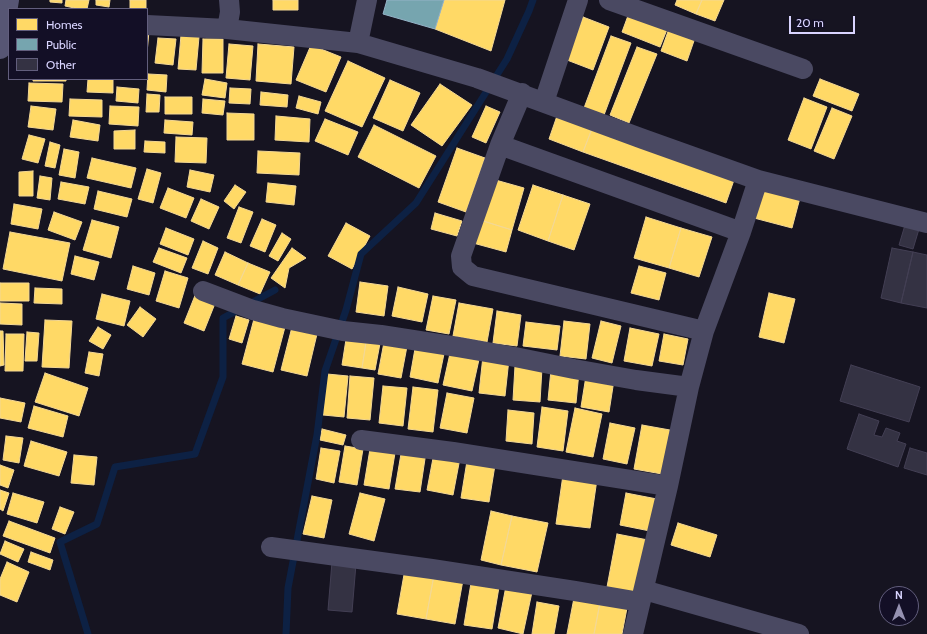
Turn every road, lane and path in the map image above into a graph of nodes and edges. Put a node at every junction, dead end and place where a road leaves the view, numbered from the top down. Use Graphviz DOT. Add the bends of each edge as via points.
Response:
graph roads {
  1 [pos="229,0"];
  2 [pos="367,0"];
  3 [pos="578,0"];
  4 [pos="609,0"];
  5 [pos="7,9"];
  6 [pos="148,25"];
  7 [pos="227,29"];
  8 [pos="358,43"];
  9 [pos="0,48"];
  10 [pos="803,69"];
  11 [pos="522,93"];
  12 [pos="544,102"];
  13 [pos="500,145"];
  14 [pos="758,180"];
  15 [pos="927,223"];
  16 [pos="741,232"];
  17 [pos="203,291"];
  18 [pos="704,331"];
  19 [pos="689,387"];
  20 [pos="361,440"];
  21 [pos="668,486"];
  22 [pos="280,548"];
  23 [pos="642,596"];
  24 [pos="633,634"];
  25 [pos="799,634"];
  1 -- 7 [label="street"];
  2 -- 8 [label="street"];
  3 -- 12 [label="street"];
  4 -- 10 [label="street"];
  5 -- 9 [label="street"];
  6 -- 7 [label="street"];
  7 -- 8 [label="street"];
  8 -- 11 [label="street"];
  11 -- 12 [label="street"];
  11 -- 13 [label="street"];
  12 -- 14 [label="street"];
  13 -- 16 [label="street"];
  13 -- 18 [label="street" via="461,256 462,267 473,276"];
  14 -- 15 [label="street"];
  14 -- 16 [label="street"];
  16 -- 18 [label="street"];
  17 -- 19 [label="street" via="253,310 317,326 458,347 582,371"];
  18 -- 19 [label="street"];
  19 -- 21 [label="street"];
  20 -- 21 [label="street"];
  21 -- 23 [label="street"];
  22 -- 23 [label="street" via="575,591"];
  23 -- 24 [label="street"];
  23 -- 25 [label="street"];
}
